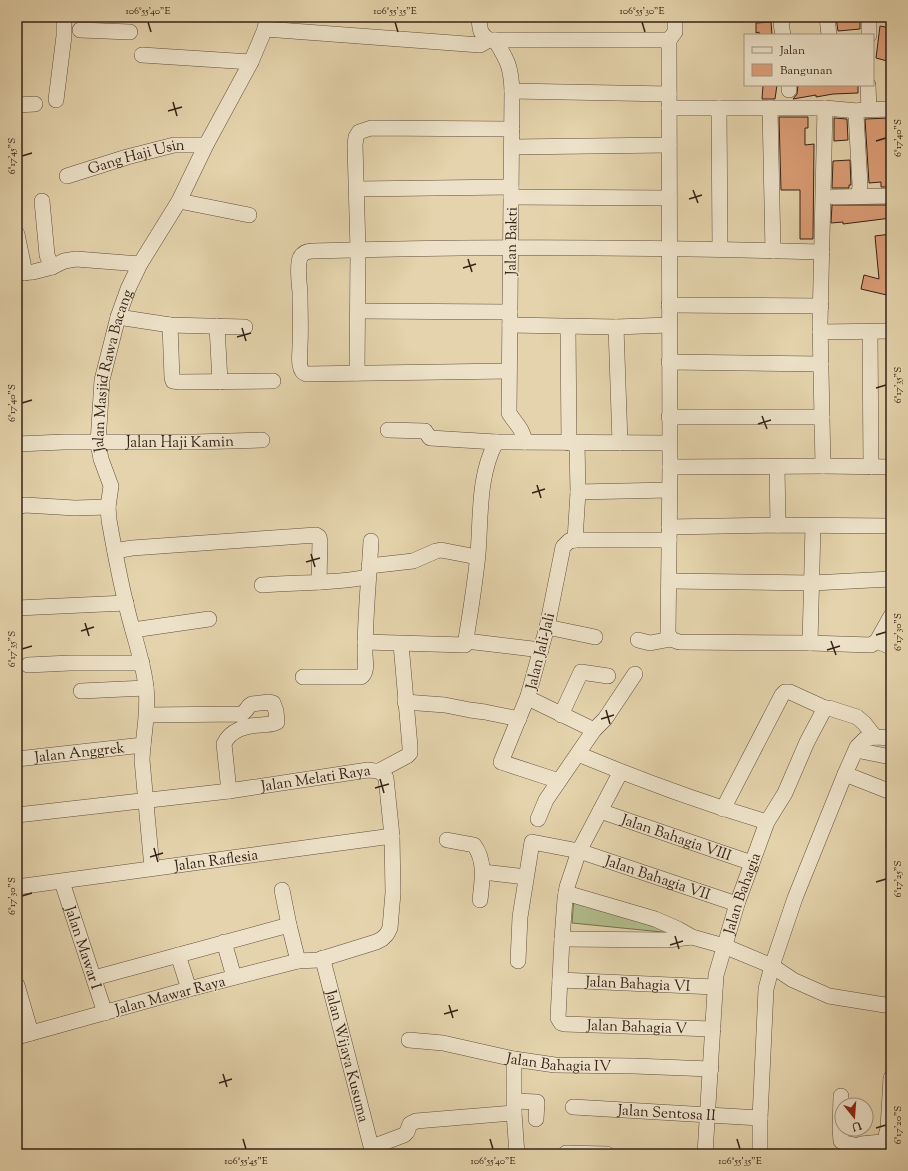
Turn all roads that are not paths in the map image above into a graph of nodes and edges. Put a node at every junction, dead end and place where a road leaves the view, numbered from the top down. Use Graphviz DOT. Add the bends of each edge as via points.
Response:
graph roads {
  1 [pos="479,17"];
  2 [pos="675,17"];
  3 [pos="784,17"];
  4 [pos="827,17"];
  5 [pos="869,17"];
  6 [pos="64,19"];
  7 [pos="80,23"];
  8 [pos="266,23"];
  9 [pos="130,32"];
  10 [pos="783,34"];
  11 [pos="829,34"];
  12 [pos="869,34"];
  13 [pos="64,36"];
  14 [pos="492,40"];
  15 [pos="669,40"];
  16 [pos="142,55"];
  17 [pos="251,62"];
  18 [pos="868,86"];
  19 [pos="512,91"];
  20 [pos="56,100"];
  21 [pos="669,101"];
  22 [pos="35,104"];
  23 [pos="17,105"];
  24 [pos="719,108"];
  25 [pos="770,108"];
  26 [pos="825,108"];
  27 [pos="891,109"];
  28 [pos="863,110"];
  29 [pos="512,130"];
  30 [pos="206,145"];
  31 [pos="669,145"];
  32 [pos="512,147"];
  33 [pos="67,176"];
  34 [pos="356,189"];
  35 [pos="511,192"];
  36 [pos="859,196"];
  37 [pos="891,196"];
  38 [pos="834,197"];
  39 [pos="669,198"];
  40 [pos="179,201"];
  41 [pos="42,202"];
  42 [pos="249,216"];
  43 [pos="17,234"];
  44 [pos="510,247"];
  45 [pos="669,248"];
  46 [pos="720,249"];
  47 [pos="358,250"];
  48 [pos="773,251"];
  49 [pos="822,252"];
  50 [pos="140,264"];
  51 [pos="52,268"];
  52 [pos="21,273"];
  53 [pos="669,305"];
  54 [pos="821,306"];
  55 [pos="358,311"];
  56 [pos="118,318"];
  57 [pos="510,318"];
  58 [pos="170,325"];
  59 [pos="669,325"];
  60 [pos="217,326"];
  61 [pos="245,327"];
  62 [pos="568,327"];
  63 [pos="616,327"];
  64 [pos="891,331"];
  65 [pos="820,332"];
  66 [pos="870,332"];
  67 [pos="669,362"];
  68 [pos="821,364"];
  69 [pos="509,371"];
  70 [pos="357,373"];
  71 [pos="273,381"];
  72 [pos="220,382"];
  73 [pos="669,417"];
  74 [pos="822,417"];
  75 [pos="388,430"];
  76 [pos="262,440"];
  77 [pos="496,442"];
  78 [pos="525,442"];
  79 [pos="98,443"];
  80 [pos="573,443"];
  81 [pos="620,443"];
  82 [pos="669,443"];
  83 [pos="17,444"];
  84 [pos="824,466"];
  85 [pos="670,467"];
  86 [pos="777,467"];
  87 [pos="871,467"];
  88 [pos="891,467"];
  89 [pos="669,490"];
  90 [pos="578,492"];
  91 [pos="17,507"];
  92 [pos="108,507"];
  93 [pos="778,525"];
  94 [pos="813,526"];
  95 [pos="891,526"];
  96 [pos="669,534"];
  97 [pos="575,540"];
  98 [pos="370,541"];
  99 [pos="115,551"];
  100 [pos="477,557"];
  101 [pos="369,572"];
  102 [pos="891,579"];
  103 [pos="668,581"];
  104 [pos="319,582"];
  105 [pos="812,583"];
  106 [pos="262,585"];
  107 [pos="126,603"];
  108 [pos="17,608"];
  109 [pos="891,616"];
  110 [pos="209,619"];
  111 [pos="547,627"];
  112 [pos="133,630"];
  113 [pos="595,637"];
  114 [pos="671,639"];
  115 [pos="638,640"];
  116 [pos="466,641"];
  117 [pos="365,642"];
  118 [pos="810,643"];
  119 [pos="401,644"];
  120 [pos="884,644"];
  121 [pos="540,650"];
  122 [pos="142,663"];
  123 [pos="28,665"];
  124 [pos="635,674"];
  125 [pos="608,676"];
  126 [pos="303,677"];
  127 [pos="146,688"];
  128 [pos="81,691"];
  129 [pos="528,696"];
  130 [pos="406,702"];
  131 [pos="825,708"];
  132 [pos="147,715"];
  133 [pos="561,715"];
  134 [pos="519,719"];
  135 [pos="594,730"];
  136 [pos="875,737"];
  137 [pos="891,738"];
  138 [pos="143,745"];
  139 [pos="856,750"];
  140 [pos="578,754"];
  141 [pos="891,757"];
  142 [pos="17,760"];
  143 [pos="379,771"];
  144 [pos="845,774"];
  145 [pos="618,777"];
  146 [pos="559,781"];
  147 [pos="229,791"];
  148 [pos="891,792"];
  149 [pos="145,800"];
  150 [pos="723,809"];
  151 [pos="600,811"];
  152 [pos="17,815"];
  153 [pos="538,819"];
  154 [pos="767,822"];
  155 [pos="392,836"];
  156 [pos="447,840"];
  157 [pos="579,851"];
  158 [pos="752,863"];
  159 [pos="152,868"];
  160 [pos="483,872"];
  161 [pos="526,877"];
  162 [pos="62,882"];
  163 [pos="17,887"];
  164 [pos="282,890"];
  165 [pos="566,893"];
  166 [pos="480,900"];
  167 [pos="737,904"];
  168 [pos="289,925"];
  169 [pos="692,937"];
  170 [pos="562,939"];
  171 [pos="224,942"];
  172 [pos="724,946"];
  173 [pos="178,954"];
  174 [pos="323,958"];
  175 [pos="298,961"];
  176 [pos="518,961"];
  177 [pos="772,966"];
  178 [pos="234,977"];
  179 [pos="94,978"];
  180 [pos="560,980"];
  181 [pos="17,985"];
  182 [pos="715,987"];
  183 [pos="189,989"];
  184 [pos="891,1006"];
  185 [pos="105,1013"];
  186 [pos="713,1029"];
  187 [pos="24,1035"];
  188 [pos="408,1040"];
  189 [pos="514,1059"];
  190 [pos="711,1069"];
  191 [pos="891,1078"];
  192 [pos="842,1096"];
  193 [pos="514,1107"];
  194 [pos="574,1107"];
  195 [pos="709,1115"];
  196 [pos="760,1118"];
  197 [pos="536,1119"];
  198 [pos="861,1149"];
  199 [pos="373,1150"];
  200 [pos="566,1153"];
  201 [pos="517,1154"];
  202 [pos="607,1154"];
  203 [pos="705,1154"];
  204 [pos="760,1154"];
  1 -- 14 [label="street, Jalan Bakti" via="482,35"];
  2 -- 15 [label="street" via="675,32"];
  3 -- 10 [label="street" via="781,24"];
  4 -- 11 [label="street"];
  5 -- 12 [label="street"];
  6 -- 13 [label="street"];
  7 -- 9 [label="street"];
  7 -- 13 [label="street" via="78,34"];
  8 -- 14 [label="street" via="480,45"];
  8 -- 17 [label="street, Jalan Masjid Rawa Bacang"];
  13 -- 20 [label="street"];
  14 -- 15 [label="street"];
  14 -- 19 [label="street, Jalan Bakti" via="507,59"];
  15 -- 21 [label="street"];
  16 -- 17 [label="street"];
  17 -- 30 [label="street, Jalan Masjid Rawa Bacang"];
  18 -- 28 [label="street"];
  19 -- 21 [label="street"];
  19 -- 29 [label="street, Jalan Bakti"];
  21 -- 24 [label="street"];
  21 -- 31 [label="street"];
  22 -- 23 [label="street"];
  24 -- 25 [label="street"];
  24 -- 46 [label="street"];
  25 -- 26 [label="street"];
  25 -- 48 [label="street"];
  26 -- 28 [label="street"];
  26 -- 49 [label="street"];
  27 -- 28 [label="street"];
  28 -- 36 [label="street" via="856,117"];
  29 -- 32 [label="street, Jalan Bakti"];
  29 -- 34 [label="street" via="371,128 359,132 355,145"];
  30 -- 33 [label="street, Gang Haji Usin" via="174,145"];
  30 -- 40 [label="street, Jalan Masjid Rawa Bacang"];
  31 -- 32 [label="street"];
  31 -- 39 [label="street"];
  32 -- 35 [label="street, Jalan Bakti"];
  34 -- 35 [label="street"];
  34 -- 47 [label="street"];
  35 -- 39 [label="street"];
  35 -- 44 [label="street, Jalan Bakti"];
  36 -- 37 [label="street"];
  36 -- 38 [label="street"];
  39 -- 45 [label="street"];
  40 -- 42 [label="street"];
  40 -- 50 [label="street, Jalan Masjid Rawa Bacang"];
  41 -- 51 [label="street" via="47,255"];
  43 -- 52 [label="street"];
  44 -- 45 [label="street"];
  44 -- 47 [label="street"];
  44 -- 57 [label="street, Jalan Bakti"];
  45 -- 46 [label="street"];
  45 -- 53 [label="street"];
  46 -- 48 [label="street"];
  47 -- 55 [label="street"];
  47 -- 70 [label="street" via="306,252 300,260 299,280 302,373"];
  48 -- 49 [label="street"];
  49 -- 54 [label="street"];
  50 -- 51 [label="street" via="76,259 64,261"];
  50 -- 56 [label="street, Jalan Masjid Rawa Bacang"];
  51 -- 52 [label="street"];
  53 -- 54 [label="street"];
  53 -- 59 [label="street"];
  54 -- 65 [label="street"];
  55 -- 57 [label="street"];
  55 -- 70 [label="street"];
  56 -- 58 [label="street"];
  56 -- 79 [label="street, Jalan Masjid Rawa Bacang" via="102,380"];
  57 -- 62 [label="street"];
  57 -- 69 [label="street, Jalan Bakti"];
  58 -- 60 [label="street"];
  58 -- 72 [label="street" via="173,381"];
  59 -- 63 [label="street"];
  59 -- 67 [label="street"];
  60 -- 61 [label="street"];
  60 -- 72 [label="street"];
  62 -- 63 [label="street"];
  62 -- 80 [label="street"];
  63 -- 81 [label="street"];
  64 -- 66 [label="street"];
  65 -- 66 [label="street"];
  65 -- 68 [label="street"];
  66 -- 87 [label="street"];
  67 -- 68 [label="street"];
  67 -- 73 [label="street"];
  68 -- 74 [label="street"];
  69 -- 70 [label="street"];
  69 -- 78 [label="street, Jalan Bakti" via="509,413 521,429"];
  71 -- 72 [label="street"];
  73 -- 74 [label="street"];
  73 -- 82 [label="street"];
  74 -- 84 [label="street"];
  75 -- 77 [label="street" via="426,431 430,438"];
  76 -- 79 [label="street, Jalan Haji Kamin"];
  77 -- 78 [label="street"];
  77 -- 100 [label="street" via="481,494"];
  78 -- 80 [label="street"];
  79 -- 83 [label="street, Jalan Haji Kamin"];
  79 -- 92 [label="street, Jalan Masjid Rawa Bacang" via="111,486"];
  80 -- 81 [label="street"];
  80 -- 90 [label="street"];
  81 -- 82 [label="street"];
  82 -- 85 [label="street"];
  84 -- 86 [label="street"];
  84 -- 87 [label="street"];
  85 -- 86 [label="street"];
  85 -- 89 [label="street"];
  86 -- 93 [label="street"];
  87 -- 88 [label="street"];
  89 -- 90 [label="street"];
  89 -- 96 [label="street"];
  90 -- 97 [label="street"];
  91 -- 92 [label="street" via="25,504 69,508"];
  92 -- 99 [label="street, Jalan Masjid Rawa Bacang" via="108,520"];
  93 -- 94 [label="street"];
  93 -- 96 [label="street"];
  94 -- 95 [label="street"];
  94 -- 105 [label="street"];
  96 -- 97 [label="street"];
  96 -- 103 [label="street"];
  97 -- 111 [label="street, Jalan Jali-Jali" via="562,546"];
  98 -- 101 [label="street"];
  99 -- 104 [label="street" via="316,535 320,541"];
  99 -- 107 [label="street, Jalan Masjid Rawa Bacang"];
  100 -- 101 [label="street" via="441,550 413,561"];
  100 -- 116 [label="street"];
  101 -- 104 [label="street" via="337,581"];
  101 -- 117 [label="street"];
  102 -- 105 [label="street"];
  103 -- 105 [label="street"];
  103 -- 114 [label="street" via="668,633"];
  104 -- 106 [label="street"];
  105 -- 118 [label="street"];
  107 -- 108 [label="street"];
  107 -- 112 [label="street, Jalan Masjid Rawa Bacang"];
  109 -- 120 [label="street"];
  110 -- 112 [label="street"];
  111 -- 113 [label="street"];
  111 -- 121 [label="street, Jalan Jali-Jali"];
  112 -- 122 [label="street, Jalan Masjid Rawa Bacang"];
  114 -- 115 [label="street" via="650,643"];
  114 -- 118 [label="street" via="679,642"];
  116 -- 119 [label="street" via="465,645"];
  116 -- 121 [label="street"];
  117 -- 119 [label="street"];
  117 -- 126 [label="street" via="365,669 361,677"];
  118 -- 120 [label="street" via="871,646"];
  119 -- 130 [label="street"];
  121 -- 129 [label="street, Jalan Jali-Jali"];
  122 -- 123 [label="street"];
  122 -- 127 [label="street, Jalan Masjid Rawa Bacang"];
  124 -- 135 [label="street" via="605,719"];
  125 -- 133 [label="street" via="581,672"];
  127 -- 128 [label="street"];
  127 -- 132 [label="street, Jalan Masjid Rawa Bacang"];
  129 -- 133 [label="street, Jalan Jali-Jali"];
  129 -- 134 [label="street"];
  130 -- 134 [label="street" via="446,705"];
  130 -- 143 [label="street" via="410,753"];
  131 -- 136 [label="street" via="857,717"];
  131 -- 150 [label="street" via="785,692"];
  131 -- 154 [label="street, Jalan Bahagia" via="785,793"];
  132 -- 138 [label="street, Jalan Masjid Rawa Bacang"];
  132 -- 147 [label="street" via="241,714 246,712 250,705 273,703 277,720 275,723 241,729 227,738 224,744"];
  133 -- 135 [label="street, Jalan Jali-Jali"];
  134 -- 146 [label="street" via="501,762"];
  135 -- 140 [label="street"];
  136 -- 137 [label="street"];
  136 -- 139 [label="street" via="865,739"];
  138 -- 142 [label="street, Jalan Anggrek"];
  138 -- 149 [label="street, Jalan Masjid Rawa Bacang"];
  139 -- 141 [label="street"];
  139 -- 144 [label="street"];
  140 -- 146 [label="street"];
  140 -- 150 [label="street"];
  143 -- 147 [label="street, Jalan Melati Raya" via="368,770"];
  143 -- 155 [label="street, Jalan Melati Raya" via="386,778"];
  144 -- 148 [label="street"];
  144 -- 177 [label="street" via="795,898"];
  145 -- 151 [label="street"];
  146 -- 153 [label="street" via="546,800"];
  147 -- 149 [label="street, Jalan Melati Raya"];
  149 -- 152 [label="street, Jalan Melati Raya"];
  149 -- 159 [label="street, Jalan Masjid Rawa Bacang"];
  150 -- 154 [label="street"];
  151 -- 157 [label="street"];
  151 -- 158 [label="street, Jalan Bahagia VIII"];
  154 -- 158 [label="street, Jalan Bahagia"];
  155 -- 159 [label="street, Jalan Raflesia"];
  155 -- 174 [label="street, Jalan Melati Raya" via="393,893 390,928 387,934 376,942"];
  156 -- 160 [label="street" via="474,846 479,852"];
  157 -- 161 [label="street, Jalan Bahagia VII" via="532,842"];
  157 -- 165 [label="street"];
  157 -- 167 [label="street, Jalan Bahagia VII"];
  158 -- 167 [label="street, Jalan Bahagia"];
  159 -- 162 [label="street, Jalan Raflesia"];
  160 -- 161 [label="street"];
  160 -- 166 [label="street"];
  161 -- 176 [label="street" via="520,917"];
  162 -- 163 [label="street, Jalan Raflesia"];
  162 -- 179 [label="street, Jalan Mawar I"];
  164 -- 168 [label="street"];
  165 -- 169 [label="street" via="655,919"];
  165 -- 170 [label="street"];
  167 -- 172 [label="street, Jalan Bahagia"];
  168 -- 171 [label="street"];
  168 -- 175 [label="street"];
  169 -- 170 [label="street" via="666,940"];
  169 -- 172 [label="street"];
  170 -- 180 [label="street"];
  171 -- 173 [label="street"];
  171 -- 178 [label="street"];
  172 -- 177 [label="street"];
  172 -- 182 [label="street, Jalan Bahagia"];
  173 -- 179 [label="street"];
  173 -- 183 [label="street"];
  174 -- 175 [label="street, Jalan Mawar Raya"];
  174 -- 199 [label="street, Jalan Wijaya Kusuma"];
  175 -- 178 [label="street, Jalan Mawar Raya"];
  177 -- 184 [label="street" via="793,980 829,996"];
  177 -- 196 [label="street" via="766,989"];
  178 -- 183 [label="street, Jalan Mawar Raya"];
  179 -- 185 [label="street, Jalan Mawar I"];
  180 -- 182 [label="street, Jalan Bahagia VI"];
  180 -- 186 [label="street, Jalan Bahagia V" via="558,1018 561,1023"];
  181 -- 187 [label="street"];
  182 -- 186 [label="street, Jalan Bahagia"];
  183 -- 185 [label="street, Jalan Mawar Raya"];
  185 -- 187 [label="street, Jalan Mawar Raya"];
  186 -- 190 [label="street, Jalan Bahagia"];
  188 -- 189 [label="street, Jalan Bahagia IV" via="443,1043"];
  189 -- 190 [label="street, Jalan Bahagia IV" via="555,1065"];
  189 -- 193 [label="street"];
  190 -- 195 [label="street, Jalan Bahagia"];
  191 -- 198 [label="street" via="885,1140"];
  192 -- 198 [label="street" via="841,1141 859,1146"];
  193 -- 197 [label="street" via="536,1102"];
  193 -- 199 [label="street" via="416,1121 410,1124 408,1132 404,1135"];
  193 -- 201 [label="street"];
  194 -- 195 [label="street, Jalan Sentosa II"];
  195 -- 196 [label="street, Jalan Sentosa II"];
  195 -- 203 [label="street, Jalan Bahagia"];
  196 -- 204 [label="street"];
  200 -- 202 [label="street"];
}
